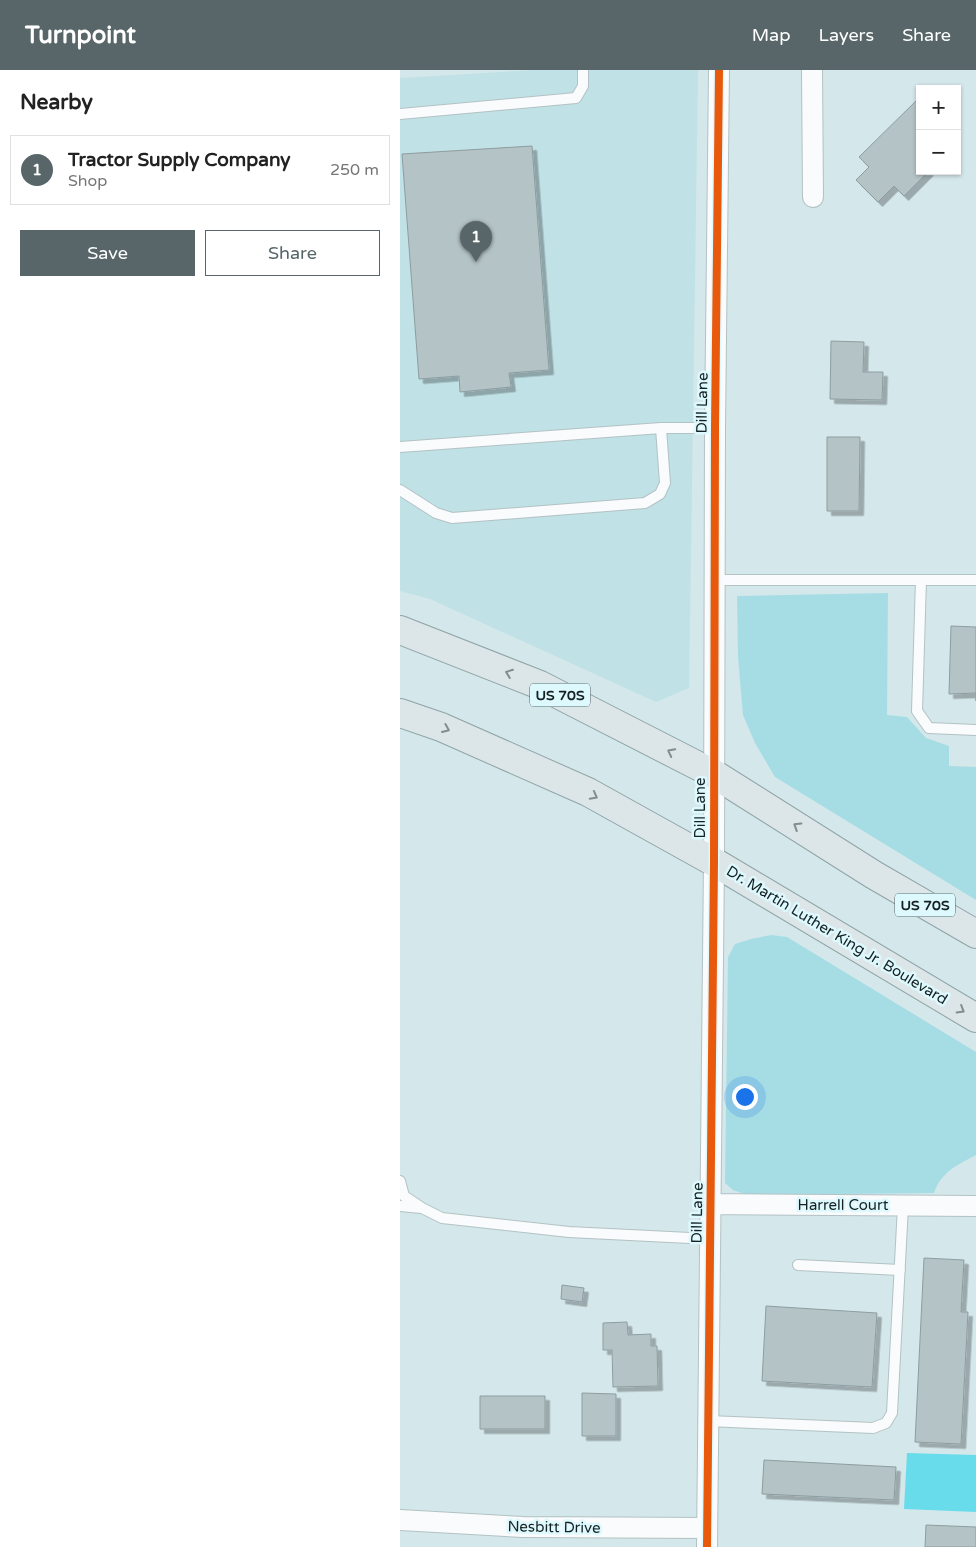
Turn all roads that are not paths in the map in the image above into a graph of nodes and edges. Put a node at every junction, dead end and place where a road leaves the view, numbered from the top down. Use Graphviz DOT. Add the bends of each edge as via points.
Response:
graph roads {
  1 [pos="583,70"];
  2 [pos="719,70"];
  3 [pos="812,70"];
  4 [pos="400,114"];
  5 [pos="813,198"];
  6 [pos="661,428"];
  7 [pos="715,428"];
  8 [pos="400,446"];
  9 [pos="400,490"];
  10 [pos="715,580"];
  11 [pos="920,580"];
  12 [pos="976,580"];
  13 [pos="400,630"];
  14 [pos="400,713"];
  15 [pos="976,730"];
  16 [pos="714,774"];
  17 [pos="714,862"];
  18 [pos="976,934"];
  19 [pos="976,1018"];
  20 [pos="400,1181"];
  21 [pos="710,1204"];
  22 [pos="400,1206"];
  23 [pos="904,1206"];
  24 [pos="976,1206"];
  25 [pos="422,1208"];
  26 [pos="710,1239"];
  27 [pos="798,1265"];
  28 [pos="900,1270"];
  29 [pos="708,1420"];
  30 [pos="400,1520"];
  31 [pos="707,1538"];
  1 -- 4 [label="lane" via="583,86 576,98"];
  2 -- 7 [label="street, Dill Lane"];
  3 -- 5 [label="street"];
  6 -- 7 [label="lane"];
  6 -- 8 [label="lane"];
  6 -- 9 [label="lane" via="665,483 660,494 645,503 452,518"];
  7 -- 10 [label="street, Dill Lane"];
  10 -- 11 [label="lane"];
  10 -- 16 [label="street, Dill Lane"];
  11 -- 12 [label="lane"];
  11 -- 15 [label="lane" via="917,711 929,728"];
  16 -- 13 [label="main road, US 70S, one-way" via="540,685"];
  14 -- 17 [label="main road, Dr. Martin Luther King Jr. Boulevard, one-way" via="441,727 588,792"];
  16 -- 17 [label="street, Dill Lane"];
  18 -- 16 [label="main road, US 70S, one-way" via="874,875"];
  17 -- 19 [label="main road, Dr. Martin Luther King Jr. Boulevard, one-way"];
  17 -- 21 [label="street, Dill Lane"];
  20 -- 25 [label="lane" via="404,1196"];
  21 -- 23 [label="street, Harrell Court"];
  21 -- 26 [label="street, Dill Lane"];
  22 -- 25 [label="lane"];
  23 -- 24 [label="street, Harrell Court"];
  23 -- 28 [label="lane"];
  25 -- 26 [label="lane" via="442,1218 569,1232"];
  26 -- 29 [label="street, Dill Lane"];
  27 -- 28 [label="lane"];
  28 -- 29 [label="lane" via="892,1413 886,1423 873,1428"];
  29 -- 31 [label="street, Dill Lane"];
  30 -- 31 [label="street, Nesbitt Drive"];
}
